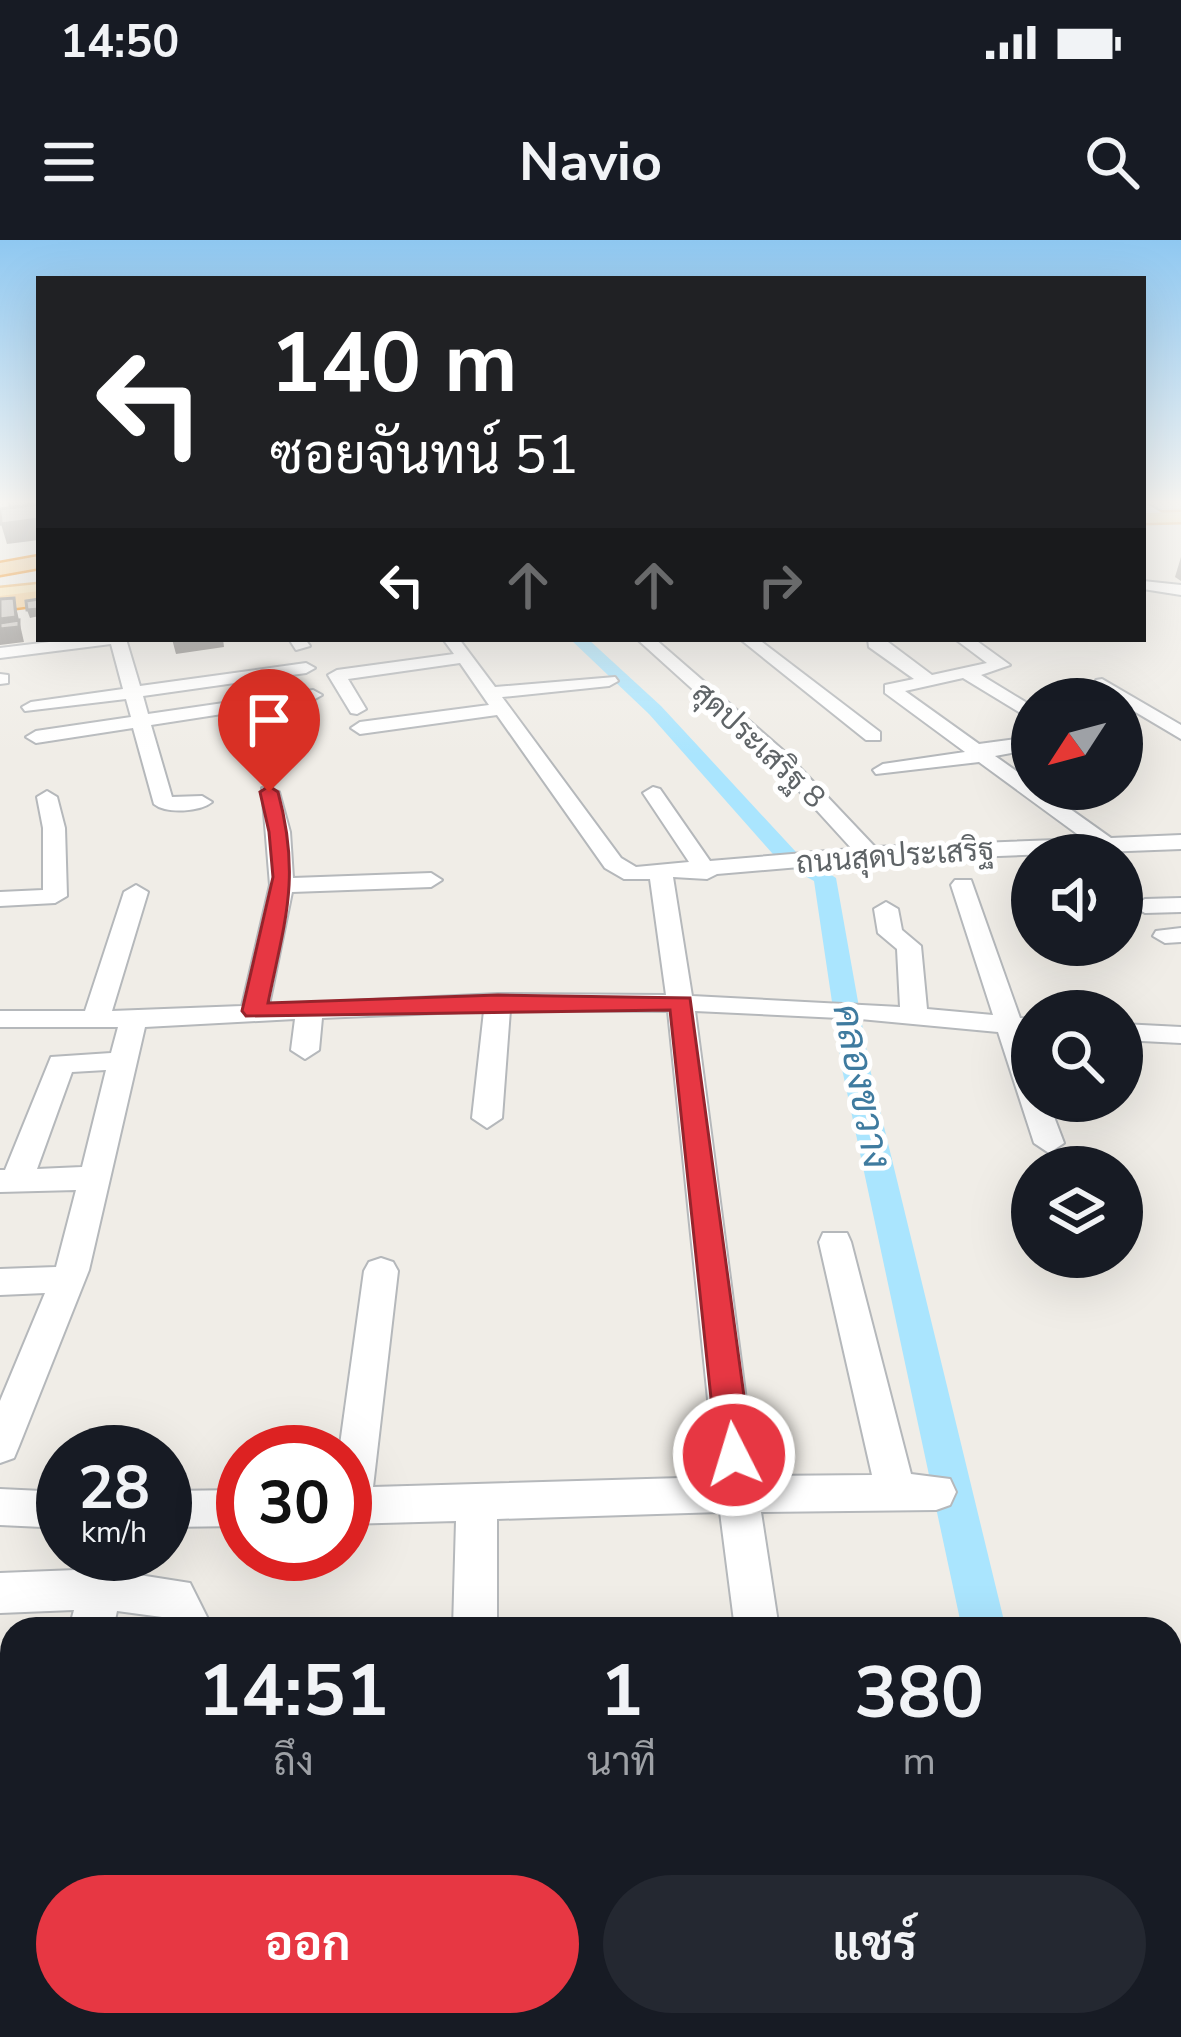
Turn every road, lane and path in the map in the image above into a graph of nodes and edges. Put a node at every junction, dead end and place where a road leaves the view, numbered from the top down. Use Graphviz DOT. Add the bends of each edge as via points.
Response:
graph roads {
  1 [pos="1150,586"];
  2 [pos="1181,590"];
  3 [pos="83,642"];
  4 [pos="118,642"];
  5 [pos="453,642"];
  6 [pos="648,642"];
  7 [pos="752,642"];
  8 [pos="875,642"];
  9 [pos="967,642"];
  10 [pos="0,653"];
  11 [pos="463,658"];
  12 [pos="306,668"];
  13 [pos="968,674"];
  14 [pos="926,679"];
  15 [pos="609,681"];
  16 [pos="136,691"];
  17 [pos="313,695"];
  18 [pos="493,701"];
  19 [pos="1011,701"];
  20 [pos="31,707"];
  21 [pos="1143,710"];
  22 [pos="142,721"];
  23 [pos="1162,722"];
  24 [pos="1143,725"];
  25 [pos="1181,733"];
  26 [pos="873,736"];
  27 [pos="36,737"];
  28 [pos="1011,747"];
  29 [pos="982,752"];
  30 [pos="883,770"];
  31 [pos="269,792"];
  32 [pos="653,793"];
  33 [pos="47,796"];
  34 [pos="202,802"];
  35 [pos="1091,834"];
  36 [pos="1181,842"];
  37 [pos="1143,844"];
  38 [pos="1011,849"];
  39 [pos="869,854"];
  40 [pos="707,872"];
  41 [pos="661,874"];
  42 [pos="431,880"];
  43 [pos="282,885"];
  44 [pos="963,885"];
  45 [pos="136,892"];
  46 [pos="0,899"];
  47 [pos="1181,905"];
  48 [pos="1145,906"];
  49 [pos="886,909"];
  50 [pos="498,1002"];
  51 [pos="682,1003"];
  52 [pos="1011,1004"];
  53 [pos="310,1009"];
  54 [pos="254,1011"];
  55 [pos="914,1018"];
  56 [pos="0,1019"];
  57 [pos="96,1019"];
  58 [pos="134,1019"];
  59 [pos="1011,1025"];
  60 [pos="1143,1033"];
  61 [pos="1181,1035"];
  62 [pos="305,1050"];
  63 [pos="124,1060"];
  64 [pos="487,1118"];
  65 [pos="1042,1122"];
  66 [pos="1049,1143"];
  67 [pos="96,1178"];
  68 [pos="9,1180"];
  69 [pos="835,1242"];
  70 [pos="381,1271"];
  71 [pos="69,1279"];
  72 [pos="0,1282"];
  73 [pos="359,1425"];
  74 [pos="4,1426"];
  75 [pos="895,1490"];
  76 [pos="936,1492"];
  77 [pos="738,1494"];
  78 [pos="477,1501"];
  79 [pos="372,1505"];
  80 [pos="0,1508"];
  81 [pos="36,1509"];
  82 [pos="0,1593"];
  83 [pos="96,1609"];
  84 [pos="184,1617"];
  85 [pos="475,1617"];
  86 [pos="755,1617"];
  1 -- 2 [label="street"];
  3 -- 10 [label="street"];
  4 -- 16 [label="street"];
  5 -- 11 [label="street"];
  6 -- 39 [label="street, สุดประเสริฐ 8" via="778,756"];
  7 -- 26 [label="street"];
  8 -- 14 [label="street"];
  9 -- 13 [label="street" via="1001,665"];
  11 -- 18 [label="street"];
  11 -- 18 [label="street" via="337,675 358,719"];
  12 -- 16 [label="street"];
  13 -- 14 [label="street"];
  13 -- 19 [label="street"];
  14 -- 29 [label="street" via="892,689"];
  15 -- 18 [label="street"];
  16 -- 20 [label="street"];
  16 -- 22 [label="street"];
  17 -- 22 [label="street"];
  18 -- 41 [label="street, ถนนสุดประเสริฐ" via="613,863 632,874"];
  21 -- 23 [label="street"];
  22 -- 27 [label="street"];
  22 -- 34 [label="street" via="164,804"];
  23 -- 24 [label="street"];
  23 -- 25 [label="street"];
  28 -- 29 [label="street"];
  29 -- 30 [label="street"];
  29 -- 35 [label="street"];
  31 -- 43 [label="street"];
  32 -- 40 [label="street"];
  33 -- 46 [label="street" via="55,896"];
  36 -- 37 [label="street, ถนนสุดประเสริฐ"];
  38 -- 39 [label="street, ถนนสุดประเสริฐ"];
  39 -- 40 [label="street, ถนนสุดประเสริฐ"];
  40 -- 41 [label="street, ถนนสุดประเสริฐ"];
  41 -- 51 [label="street"];
  42 -- 43 [label="street"];
  43 -- 54 [label="street"];
  44 -- 52 [label="street"];
  45 -- 57 [label="street"];
  47 -- 48 [label="street"];
  49 -- 55 [label="street" via="890,933 909,946"];
  50 -- 51 [label="street"];
  50 -- 53 [label="street"];
  50 -- 64 [label="street"];
  51 -- 55 [label="street"];
  51 -- 77 [label="street"];
  53 -- 54 [label="street"];
  53 -- 62 [label="street"];
  54 -- 58 [label="street"];
  55 -- 59 [label="street"];
  56 -- 57 [label="street"];
  57 -- 58 [label="street"];
  58 -- 63 [label="street"];
  60 -- 61 [label="street"];
  63 -- 67 [label="street"];
  63 -- 68 [label="street" via="61,1063"];
  65 -- 66 [label="street"];
  67 -- 68 [label="street"];
  67 -- 71 [label="street"];
  69 -- 75 [label="street"];
  70 -- 73 [label="street"];
  71 -- 72 [label="street"];
  71 -- 74 [label="street"];
  75 -- 76 [label="street"];
  75 -- 77 [label="street"];
  77 -- 78 [label="street"];
  77 -- 86 [label="street"];
  78 -- 79 [label="street"];
  78 -- 85 [label="street"];
  80 -- 81 [label="street"];
  82 -- 83 [label="street"];
  83 -- 84 [label="street" via="175,1598"];
}
